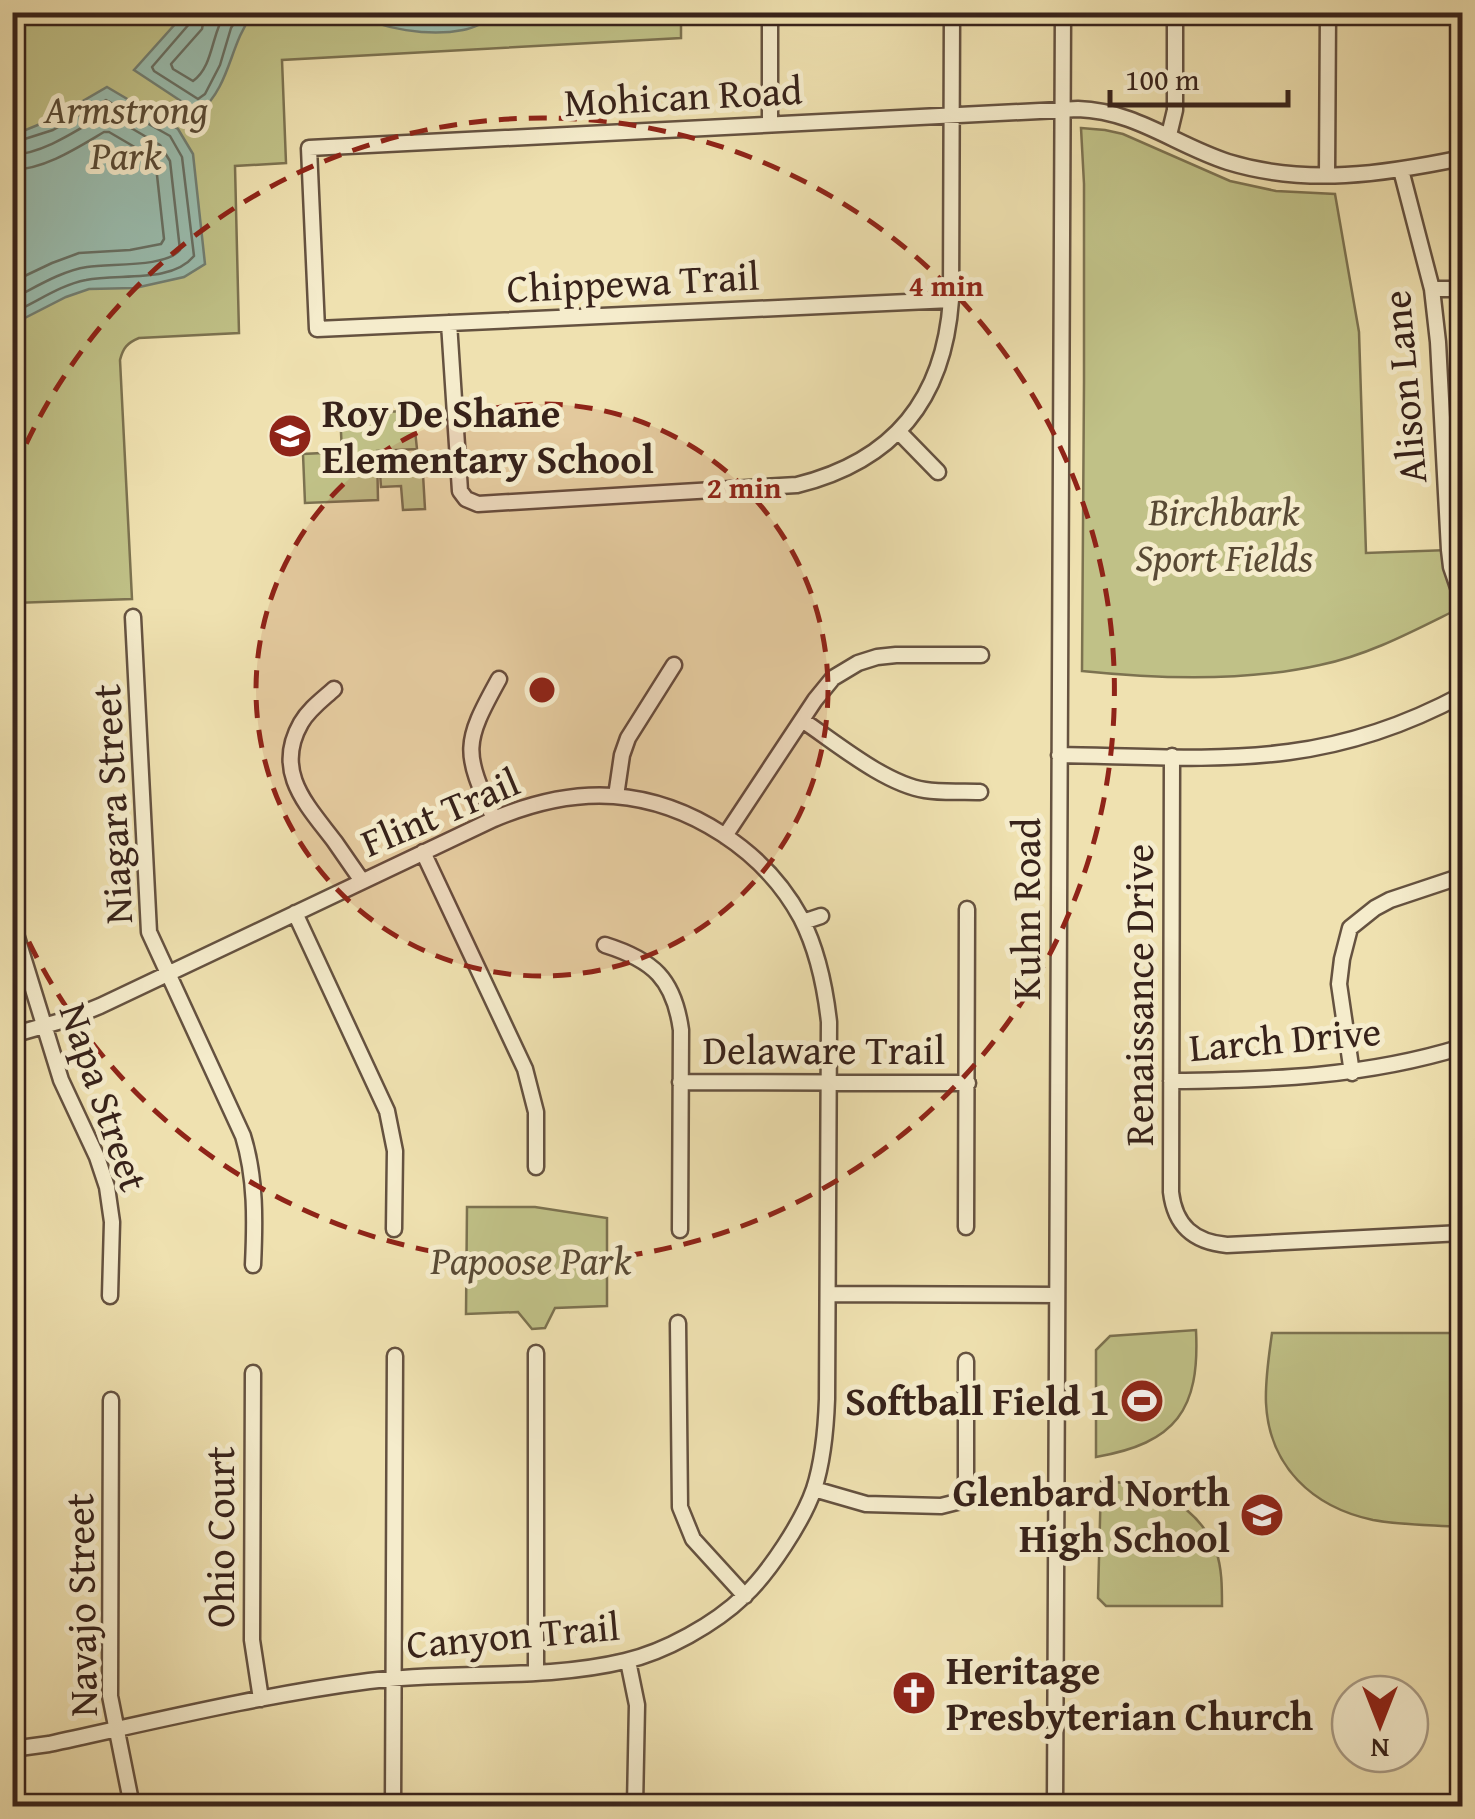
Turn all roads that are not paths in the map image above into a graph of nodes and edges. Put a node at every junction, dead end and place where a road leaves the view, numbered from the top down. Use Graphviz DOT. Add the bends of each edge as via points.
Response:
graph roads {
  1 [pos="770,12"];
  2 [pos="952,12"];
  3 [pos="1062,12"];
  4 [pos="1175,12"];
  5 [pos="1328,12"];
  6 [pos="1062,110"];
  7 [pos="952,115"];
  8 [pos="770,124"];
  9 [pos="1169,135"];
  10 [pos="1462,158"];
  11 [pos="1400,170"];
  12 [pos="1327,176"];
  13 [pos="1432,289"];
  14 [pos="1462,289"];
  15 [pos="951,300"];
  16 [pos="449,323"];
  17 [pos="317,329"];
  18 [pos="899,432"];
  19 [pos="1462,465"];
  20 [pos="1444,466"];
  21 [pos="938,472"];
  22 [pos="1462,600"];
  23 [pos="134,618"];
  24 [pos="981,655"];
  25 [pos="674,665"];
  26 [pos="500,679"];
  27 [pos="334,689"];
  28 [pos="1462,695"];
  29 [pos="802,720"];
  30 [pos="1059,756"];
  31 [pos="1172,756"];
  32 [pos="980,792"];
  33 [pos="616,796"];
  34 [pos="494,819"];
  35 [pos="725,836"];
  36 [pos="423,852"];
  37 [pos="1462,876"];
  38 [pos="362,882"];
  39 [pos="967,908"];
  40 [pos="295,913"];
  41 [pos="820,916"];
  42 [pos="12,922"];
  43 [pos="803,922"];
  44 [pos="604,945"];
  45 [pos="167,974"];
  46 [pos="43,1026"];
  47 [pos="12,1035"];
  48 [pos="1462,1047"];
  49 [pos="1352,1073"];
  50 [pos="1171,1081"];
  51 [pos="680,1082"];
  52 [pos="829,1082"];
  53 [pos="968,1083"];
  54 [pos="536,1168"];
  55 [pos="966,1226"];
  56 [pos="394,1228"];
  57 [pos="680,1230"];
  58 [pos="1462,1233"];
  59 [pos="252,1265"];
  60 [pos="828,1294"];
  61 [pos="1057,1295"];
  62 [pos="110,1296"];
  63 [pos="678,1323"];
  64 [pos="536,1354"];
  65 [pos="395,1356"];
  66 [pos="966,1361"];
  67 [pos="252,1374"];
  68 [pos="111,1400"];
  69 [pos="814,1488"];
  70 [pos="744,1596"];
  71 [pos="628,1661"];
  72 [pos="536,1672"];
  73 [pos="394,1678"];
  74 [pos="261,1699"];
  75 [pos="116,1729"];
  76 [pos="12,1748"];
  77 [pos="132,1806"];
  78 [pos="393,1806"];
  79 [pos="636,1806"];
  80 [pos="1055,1806"];
  1 -- 8 [label="street"];
  2 -- 7 [label="street"];
  3 -- 6 [label="street, Kuhn Road"];
  4 -- 9 [label="street"];
  5 -- 12 [label="street"];
  6 -- 7 [label="street, Mohican Road"];
  6 -- 9 [label="street, Mohican Road" via="1112,112"];
  6 -- 30 [label="street, Kuhn Road"];
  7 -- 8 [label="street, Mohican Road"];
  7 -- 15 [label="street"];
  8 -- 17 [label="street, Mohican Road" via="309,148"];
  9 -- 12 [label="street, Mohican Road" via="1246,166"];
  10 -- 11 [label="street, Mohican Road"];
  11 -- 12 [label="street, Mohican Road"];
  11 -- 13 [label="street, Alison Lane"];
  13 -- 14 [label="street"];
  13 -- 20 [label="street, Alison Lane"];
  15 -- 16 [label="street, Chippewa Trail"];
  15 -- 18 [label="street" via="940,364"];
  16 -- 17 [label="street, Chippewa Trail"];
  16 -- 18 [label="street" via="460,492 478,504 797,486 846,470"];
  18 -- 21 [label="street"];
  19 -- 20 [label="street"];
  20 -- 22 [label="street, Alison Lane" via="1451,567"];
  23 -- 45 [label="street, Niagara Street" via="149,932"];
  24 -- 29 [label="street" via="896,655 858,663 833,678"];
  25 -- 33 [label="street" via="628,738"];
  26 -- 34 [label="street" via="470,748"];
  27 -- 38 [label="street" via="301,722 292,772 307,808"];
  28 -- 31 [label="street" via="1398,725 1320,747"];
  29 -- 32 [label="street" via="903,784"];
  29 -- 35 [label="street"];
  30 -- 31 [label="street"];
  30 -- 61 [label="street, Kuhn Road"];
  31 -- 50 [label="street, Renaissance Drive"];
  33 -- 34 [label="street, Flint Trail" via="550,800"];
  33 -- 35 [label="street, Flint Trail" via="678,811"];
  34 -- 36 [label="street, Flint Trail"];
  35 -- 43 [label="street, Flint Trail" via="773,878"];
  36 -- 38 [label="street, Flint Trail"];
  36 -- 54 [label="street" via="525,1068 536,1112"];
  37 -- 49 [label="street" via="1390,900 1350,928 1339,984"];
  38 -- 40 [label="street, Flint Trail"];
  39 -- 53 [label="street"];
  40 -- 45 [label="street, Flint Trail"];
  40 -- 56 [label="street" via="387,1111 395,1151"];
  41 -- 43 [label="street"];
  42 -- 46 [label="street, Napa Street"];
  43 -- 52 [label="street, Flint Trail" via="824,983"];
  44 -- 51 [label="street" via="643,960 672,992 681,1030"];
  45 -- 46 [label="street, Flint Trail"];
  45 -- 59 [label="street, Niagara Street" via="243,1136 253,1188"];
  46 -- 47 [label="street, Flint Trail"];
  46 -- 62 [label="street, Napa Street" via="107,1187"];
  48 -- 49 [label="street, Larch Drive"];
  49 -- 50 [label="street, Larch Drive"];
  50 -- 58 [label="street, Renaissance Drive" via="1172,1199 1187,1231 1207,1242"];
  51 -- 52 [label="street, Delaware Trail"];
  51 -- 57 [label="street"];
  52 -- 53 [label="street, Delaware Trail"];
  52 -- 60 [label="street, Flint Trail"];
  53 -- 55 [label="street"];
  60 -- 61 [label="street"];
  60 -- 69 [label="street, Canyon Trail" via="826,1422"];
  61 -- 80 [label="street, Kuhn Road"];
  63 -- 70 [label="street" via="680,1507 693,1539"];
  64 -- 72 [label="street"];
  65 -- 73 [label="street"];
  66 -- 69 [label="street" via="964,1505 866,1504"];
  67 -- 74 [label="street, Ohio Court" via="252,1640"];
  68 -- 75 [label="street, Navajo Street" via="110,1696"];
  69 -- 70 [label="street, Canyon Trail" via="778,1554"];
  70 -- 71 [label="street, Canyon Trail" via="681,1639"];
  71 -- 72 [label="street, Canyon Trail"];
  71 -- 79 [label="street" via="637,1705"];
  72 -- 73 [label="street, Canyon Trail"];
  73 -- 74 [label="street, Canyon Trail"];
  73 -- 78 [label="street"];
  74 -- 75 [label="street, Canyon Trail"];
  75 -- 76 [label="street, Canyon Trail"];
  75 -- 77 [label="street, Navajo Street"];
}
